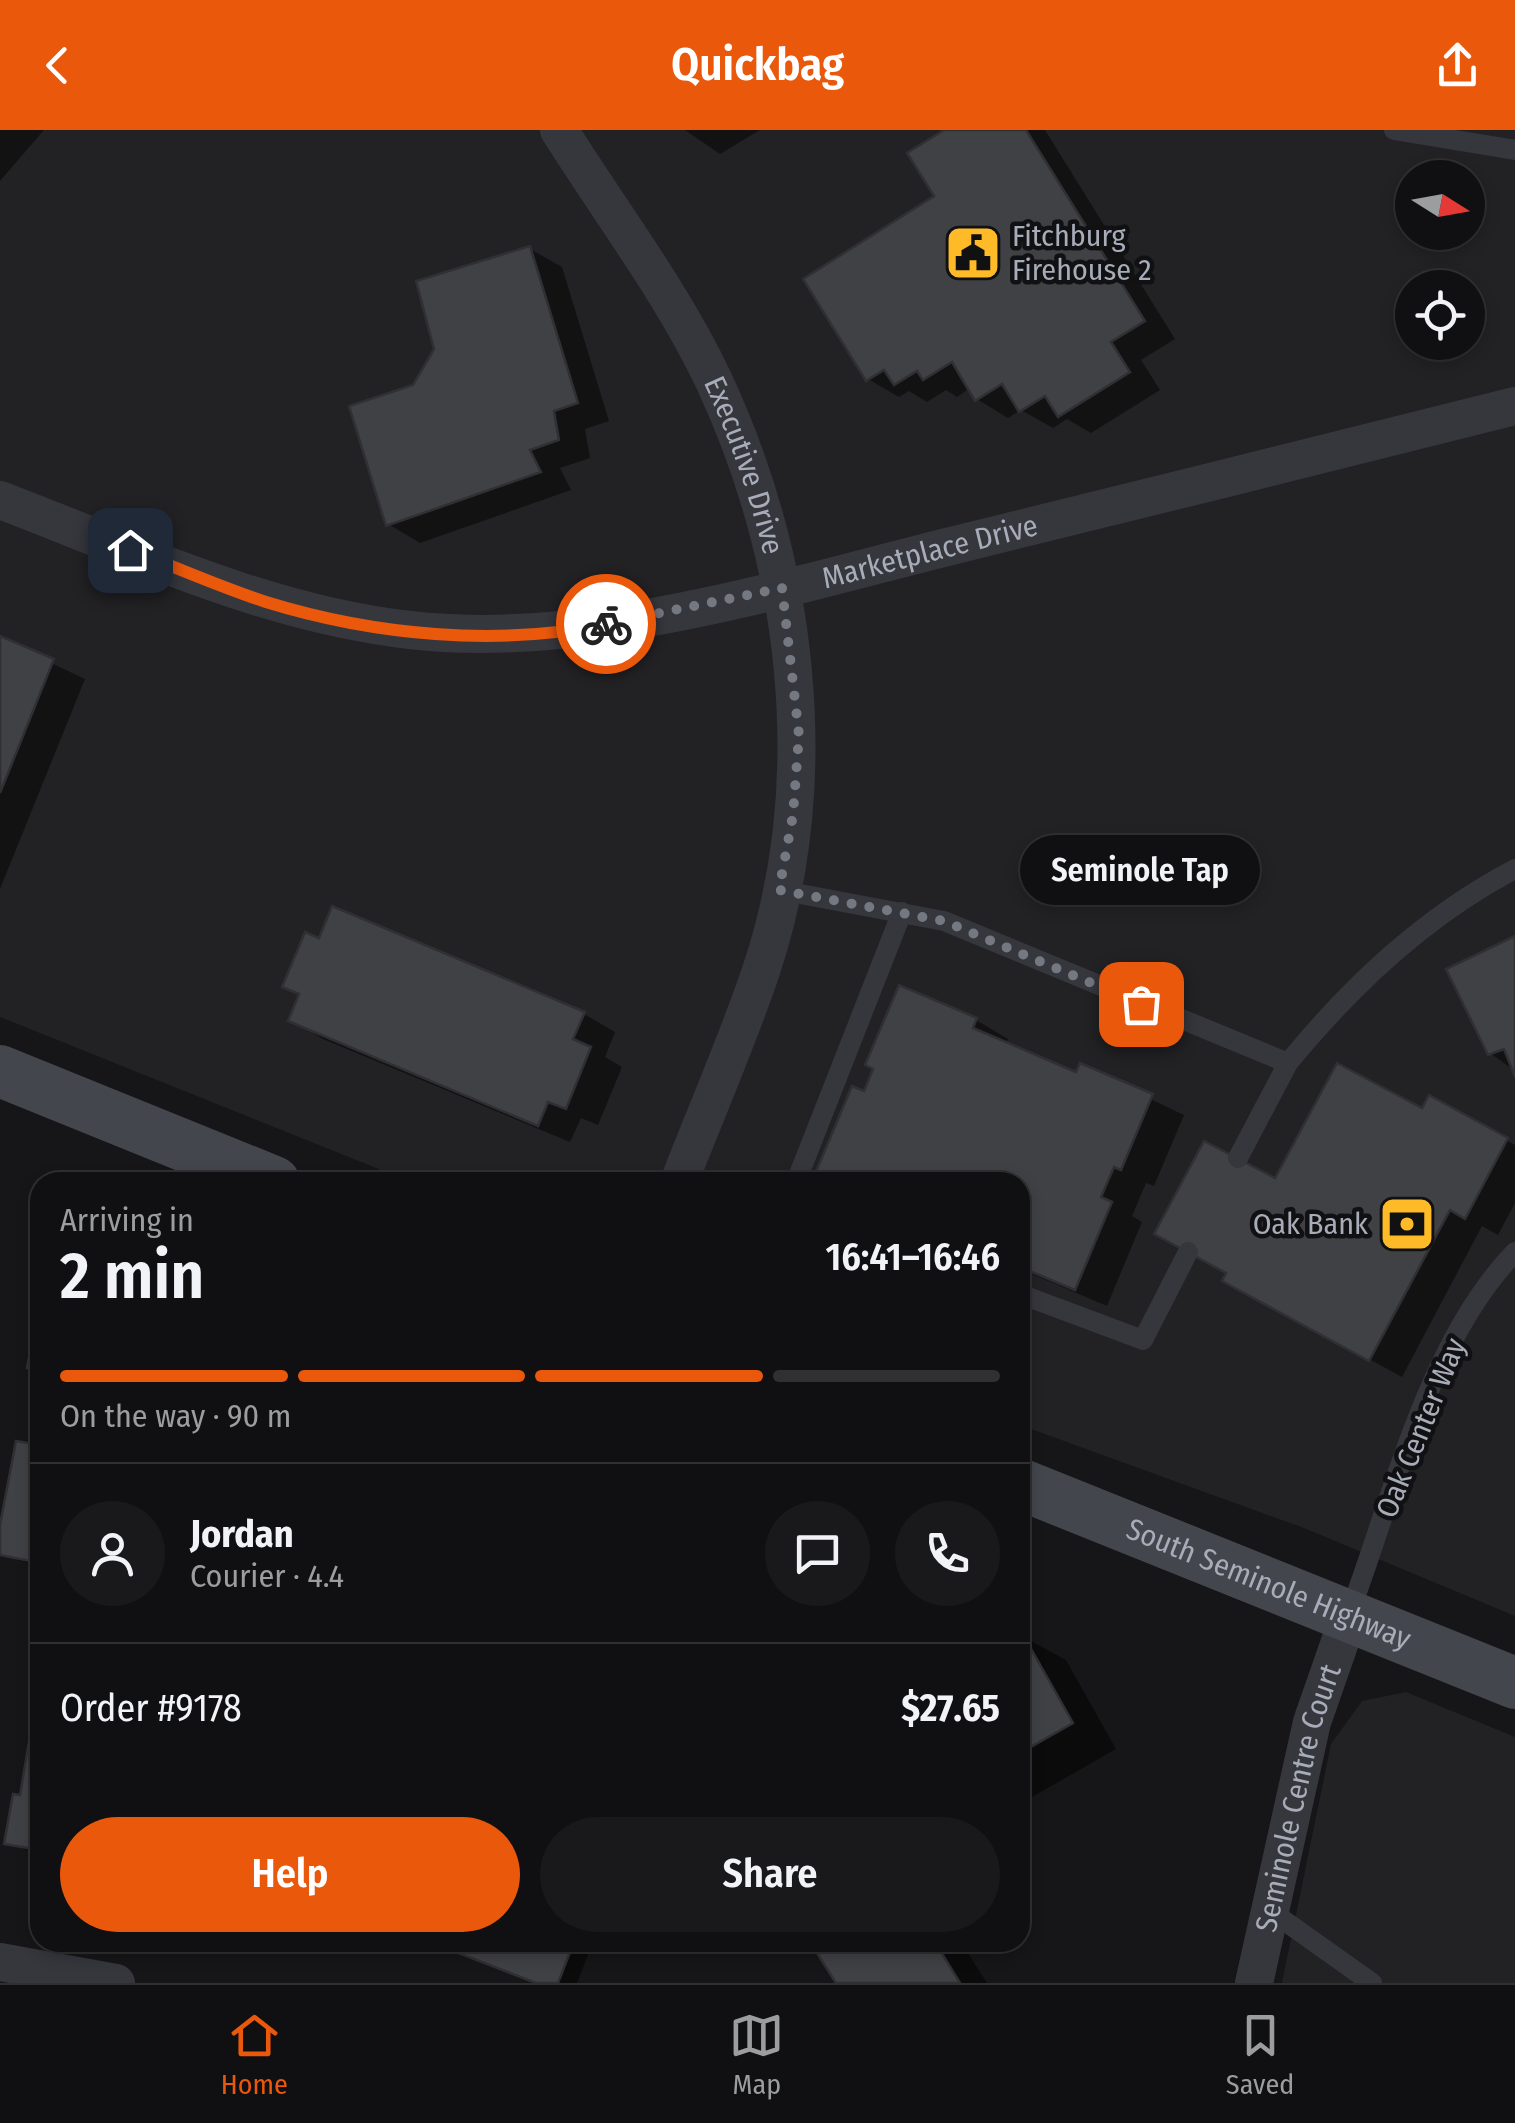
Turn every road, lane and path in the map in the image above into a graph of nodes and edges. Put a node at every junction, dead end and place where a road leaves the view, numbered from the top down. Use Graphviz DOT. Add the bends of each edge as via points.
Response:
graph roads {
  1 [pos="559,130"];
  2 [pos="1394,130"];
  3 [pos="1421,134"];
  4 [pos="1515,150"];
  5 [pos="1515,406"];
  6 [pos="0,500"];
  7 [pos="782,588"];
  8 [pos="1515,869"];
  9 [pos="779,890"];
  10 [pos="902,912"];
  11 [pos="1288,1062"];
  12 [pos="0,1071"];
  13 [pos="1238,1158"];
  14 [pos="249,1172"];
  15 [pos="682,1172"];
  16 [pos="800,1172"];
  17 [pos="1188,1252"];
  18 [pos="1515,1252"];
  19 [pos="1030,1298"];
  20 [pos="1030,1488"];
  21 [pos="1348,1616"];
  22 [pos="1515,1683"];
  23 [pos="1272,1912"];
  24 [pos="0,1962"];
  25 [pos="116,1983"];
  26 [pos="1254,1983"];
  27 [pos="1372,1983"];
  1 -- 7 [label="street, Executive Drive" via="712,378 744,453"];
  2 -- 3 [label="lane"];
  3 -- 4 [label="lane"];
  5 -- 7 [label="street, Marketplace Drive"];
  6 -- 7 [label="street, Marketplace Drive" via="268,602 413,631 503,636 592,627"];
  7 -- 9 [label="street, Executive Drive" via="799,735"];
  8 -- 11 [label="lane" via="1398,948 1338,1001"];
  9 -- 10 [label="lane"];
  9 -- 15 [label="street, Executive Drive" via="762,968"];
  10 -- 11 [label="lane" via="944,921"];
  10 -- 16 [label="lane"];
  11 -- 13 [label="lane"];
  12 -- 14 [label="street"];
  17 -- 19 [label="lane" via="1143,1340"];
  18 -- 21 [label="lane, Oak Center Way" via="1470,1310 1445,1357"];
  20 -- 21 [label="street, South Seminole Highway"];
  21 -- 22 [label="street, South Seminole Highway"];
  21 -- 23 [label="street, Seminole Centre Court" via="1312,1722"];
  23 -- 26 [label="street, Seminole Centre Court"];
  23 -- 27 [label="lane"];
  24 -- 25 [label="street"];
}
